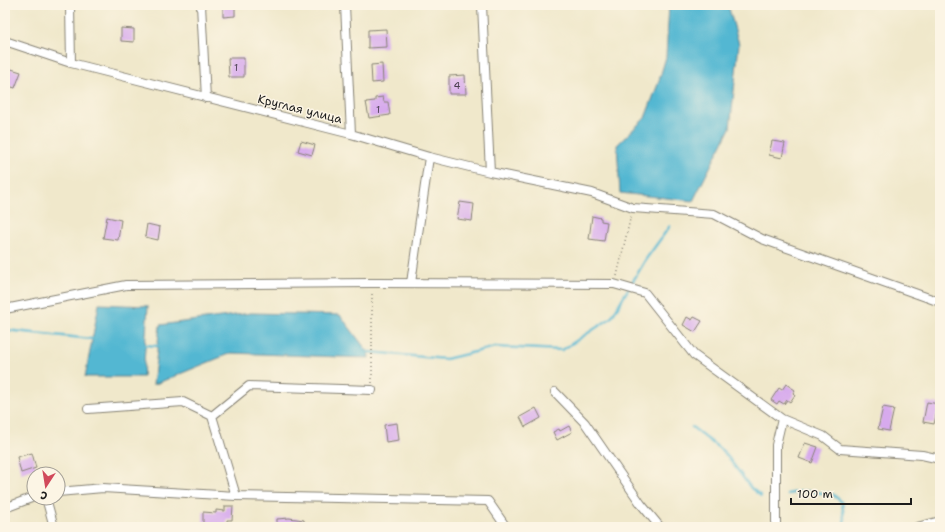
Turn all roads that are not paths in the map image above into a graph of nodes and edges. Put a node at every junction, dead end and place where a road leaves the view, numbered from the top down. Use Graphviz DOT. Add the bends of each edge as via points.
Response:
graph roads {
  1 [pos="70,5"];
  2 [pos="201,5"];
  3 [pos="345,5"];
  4 [pos="482,5"];
  5 [pos="5,41"];
  6 [pos="71,63"];
  7 [pos="206,98"];
  8 [pos="351,134"];
  9 [pos="429,157"];
  10 [pos="490,172"];
  11 [pos="411,283"];
  12 [pos="940,302"];
  13 [pos="5,309"];
  14 [pos="372,390"];
  15 [pos="555,392"];
  16 [pos="88,409"];
  17 [pos="212,416"];
  18 [pos="782,419"];
  19 [pos="940,459"];
  20 [pos="66,491"];
  21 [pos="236,496"];
  22 [pos="26,500"];
  23 [pos="48,506"];
  24 [pos="5,508"];
  25 [pos="940,520"];
  26 [pos="54,527"];
  27 [pos="506,527"];
  28 [pos="660,527"];
  29 [pos="776,527"];
  30 [pos="918,527"];
  1 -- 6 [label="street"];
  2 -- 7 [label="street"];
  3 -- 8 [label="street"];
  4 -- 10 [label="street"];
  5 -- 6 [label="street, Круглая улица"];
  6 -- 7 [label="street, Круглая улица"];
  7 -- 8 [label="street, Круглая улица"];
  8 -- 9 [label="street, Круглая улица"];
  9 -- 10 [label="street, Круглая улица"];
  9 -- 11 [label="street"];
  10 -- 12 [label="street, Круглая улица" via="592,193 633,208 714,214 762,239"];
  11 -- 13 [label="street" via="126,285"];
  11 -- 18 [label="street" via="614,284 646,293 694,354"];
  14 -- 17 [label="street" via="249,386"];
  15 -- 28 [label="street" via="585,423"];
  16 -- 17 [label="street" via="183,402"];
  17 -- 21 [label="street"];
  18 -- 19 [label="street" via="823,436 840,449 922,455"];
  18 -- 29 [label="street" via="776,445"];
  20 -- 21 [label="street" via="103,488"];
  21 -- 27 [label="street" via="488,502"];
  22 -- 24 [label="street"];
  23 -- 26 [label="street"];
  25 -- 30 [label="street"];
}
